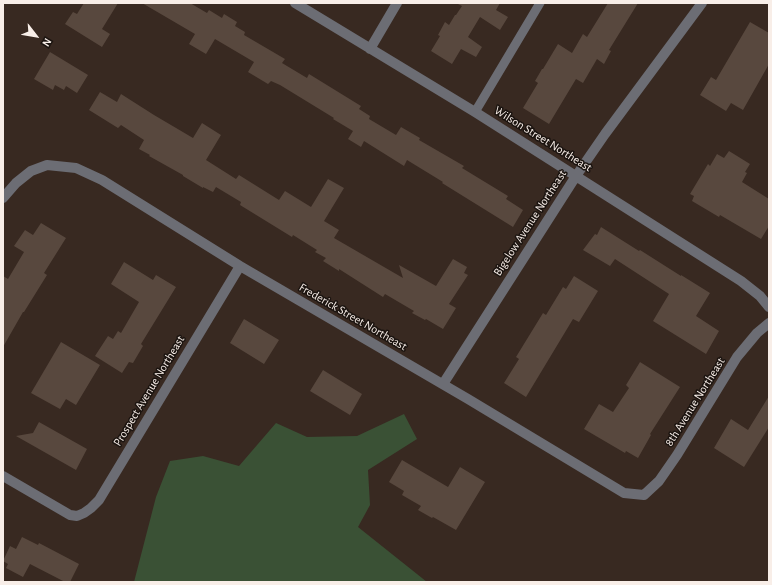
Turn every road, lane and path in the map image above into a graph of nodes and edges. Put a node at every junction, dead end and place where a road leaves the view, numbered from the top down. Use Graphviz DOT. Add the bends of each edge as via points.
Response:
graph roads {
  1 [pos="295,3"];
  2 [pos="398,3"];
  3 [pos="540,3"];
  4 [pos="702,3"];
  5 [pos="370,49"];
  6 [pos="475,112"];
  7 [pos="576,176"];
  8 [pos="3,198"];
  9 [pos="240,266"];
  10 [pos="769,308"];
  11 [pos="769,323"];
  12 [pos="443,384"];
  13 [pos="3,476"];
  14 [pos="644,495"];
  1 -- 5 [label="street, Wilson Street Northeast"];
  2 -- 5 [label="street"];
  3 -- 6 [label="lane"];
  4 -- 7 [label="street, Bigelow Avenue Northeast"];
  5 -- 6 [label="street, Wilson Street Northeast"];
  6 -- 7 [label="street, Wilson Street Northeast"];
  7 -- 10 [label="street, Wilson Street Northeast" via="741,281 760,296"];
  7 -- 12 [label="street, Bigelow Avenue Northeast"];
  8 -- 9 [label="street, Frederick Street Northeast" via="31,171 47,165 76,168 102,180"];
  9 -- 12 [label="street, Frederick Street Northeast"];
  9 -- 13 [label="street, Prospect Avenue Northeast" via="99,500 91,508 77,516 70,515"];
  11 -- 14 [label="street, 8th Avenue Northeast" via="737,357 659,482"];
  12 -- 14 [label="street, Frederick Street Northeast" via="624,493"];
}
